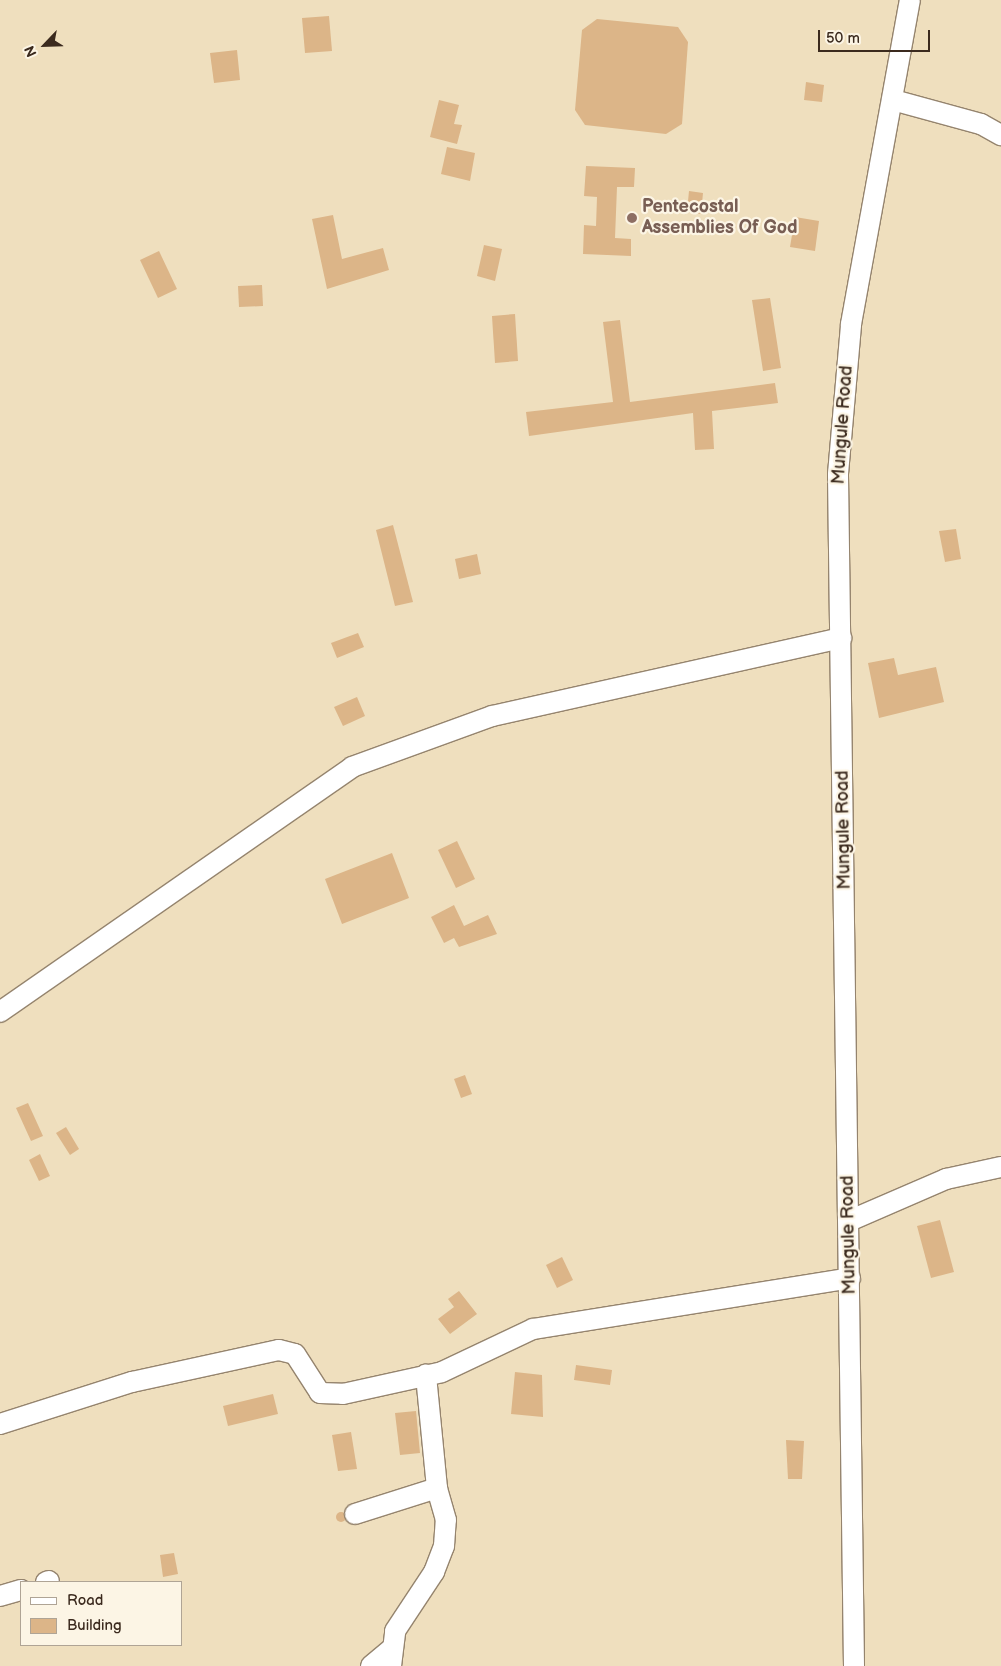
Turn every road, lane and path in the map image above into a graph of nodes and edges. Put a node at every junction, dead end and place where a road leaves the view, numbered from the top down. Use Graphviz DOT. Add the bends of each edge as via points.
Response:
graph roads {
  1 [pos="910,0"];
  2 [pos="893,100"];
  3 [pos="1001,135"];
  4 [pos="841,638"];
  5 [pos="0,1012"];
  6 [pos="1001,1167"];
  7 [pos="849,1221"];
  8 [pos="850,1278"];
  9 [pos="426,1375"];
  10 [pos="0,1424"];
  11 [pos="437,1488"];
  12 [pos="355,1514"];
  13 [pos="20,1590"];
  14 [pos="0,1596"];
  15 [pos="391,1658"];
  16 [pos="371,1666"];
  17 [pos="854,1666"];
  1 -- 2 [label="street, Mungule Road"];
  2 -- 3 [label="street" via="981,124"];
  2 -- 4 [label="street, Mungule Road" via="842,398"];
  4 -- 5 [label="street" via="492,716 352,768"];
  4 -- 7 [label="street, Mungule Road"];
  6 -- 7 [label="street" via="946,1179"];
  7 -- 8 [label="street, Mungule Road"];
  8 -- 9 [label="street" via="533,1329 442,1372"];
  8 -- 17 [label="street, Mungule Road"];
  9 -- 10 [label="street" via="330,1395 312,1386 295,1354 279,1350 132,1382"];
  9 -- 11 [label="street"];
  11 -- 12 [label="street"];
  11 -- 15 [label="street" via="446,1520 444,1546 434,1572 395,1632"];
  13 -- 14 [label="street"];
  15 -- 16 [label="street"];
}
